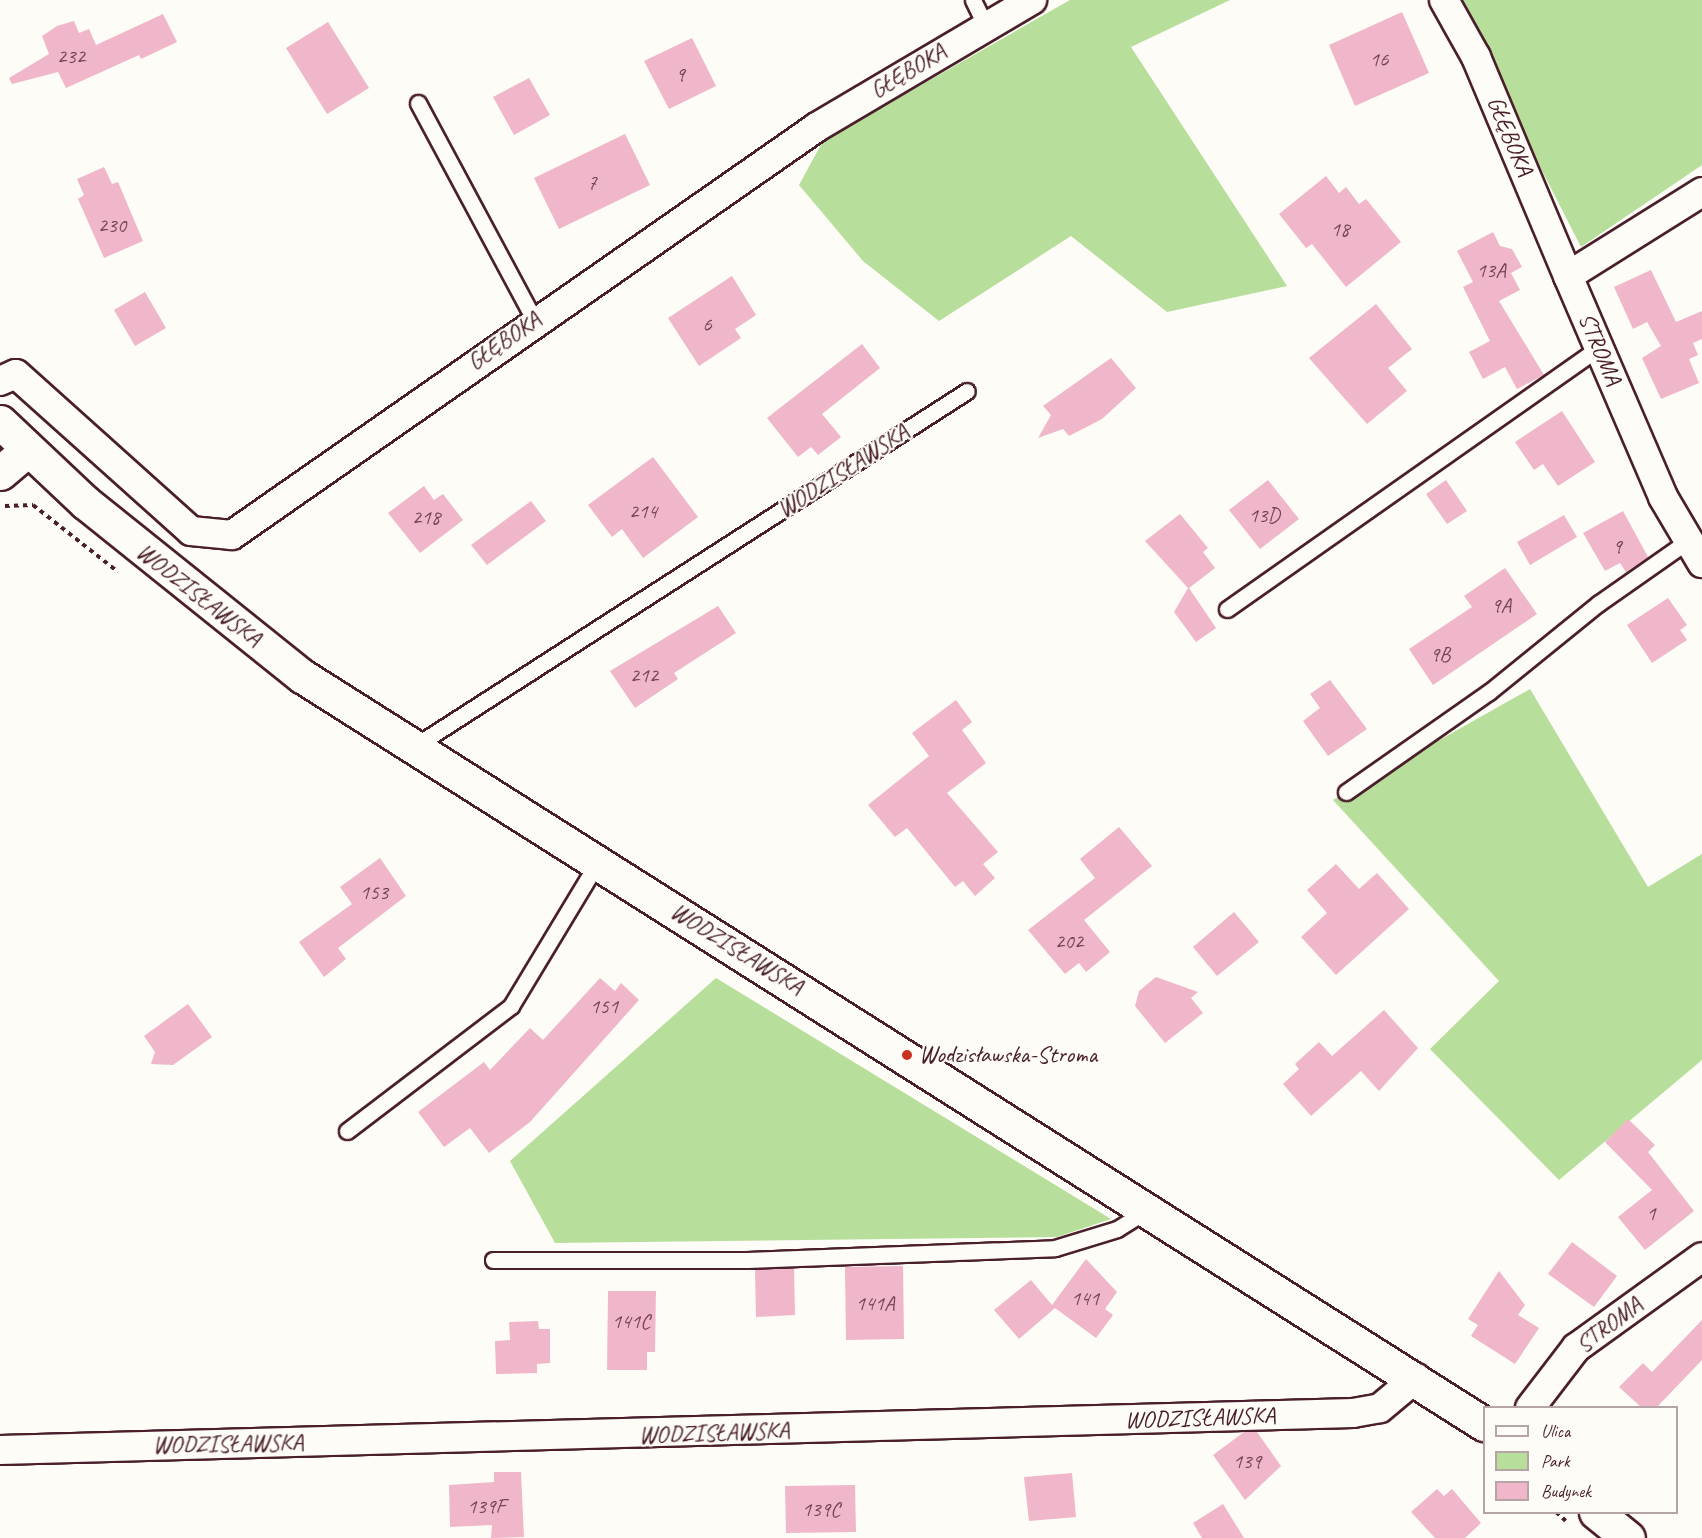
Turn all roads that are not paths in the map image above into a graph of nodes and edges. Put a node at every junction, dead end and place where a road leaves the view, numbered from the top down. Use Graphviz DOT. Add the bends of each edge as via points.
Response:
graph roads {
  1 [pos="1032,0"];
  2 [pos="1444,0"];
  3 [pos="979,12"];
  4 [pos="418,103"];
  5 [pos="1702,192"];
  6 [pos="1568,276"];
  7 [pos="534,320"];
  8 [pos="1599,348"];
  9 [pos="0,381"];
  10 [pos="968,391"];
  11 [pos="0,422"];
  12 [pos="26,451"];
  13 [pos="0,473"];
  14 [pos="1697,549"];
  15 [pos="1227,609"];
  16 [pos="415,746"];
  17 [pos="1346,792"];
  18 [pos="598,862"];
  19 [pos="347,1131"];
  20 [pos="1150,1208"];
  21 [pos="1702,1257"];
  22 [pos="493,1260"];
  23 [pos="1416,1378"];
  24 [pos="1531,1406"];
  25 [pos="1483,1423"];
  26 [pos="0,1450"];
  27 [pos="1598,1514"];
  28 [pos="1628,1538"];
  1 -- 3 [label="street, GŁĘBOKA"];
  2 -- 6 [label="street, GŁĘBOKA" via="1476,57"];
  3 -- 7 [label="street, GŁĘBOKA"];
  4 -- 7 [label="lane"];
  5 -- 6 [label="street"];
  6 -- 8 [label="street, STROMA"];
  7 -- 9 [label="street, GŁĘBOKA" via="232,535 191,531 16,374"];
  8 -- 14 [label="street, STROMA" via="1662,497"];
  8 -- 15 [label="lane"];
  10 -- 16 [label="lane, WODZISŁAWSKA"];
  11 -- 12 [label="main road, WODZISŁAWSKA"];
  12 -- 13 [label="main road"];
  12 -- 16 [label="main road, WODZISŁAWSKA" via="302,675"];
  14 -- 17 [label="lane" via="1599,603 1490,692"];
  16 -- 18 [label="main road, WODZISŁAWSKA"];
  18 -- 19 [label="lane" via="511,1006"];
  18 -- 20 [label="main road, WODZISŁAWSKA"];
  20 -- 22 [label="lane" via="1117,1229 1055,1248 747,1260"];
  20 -- 23 [label="main road, WODZISŁAWSKA"];
  21 -- 24 [label="street, STROMA" via="1576,1347"];
  23 -- 25 [label="main road, WODZISŁAWSKA"];
  23 -- 26 [label="street, WODZISŁAWSKA" via="1380,1408 1353,1413"];
  27 -- 28 [label="main road"];
}
